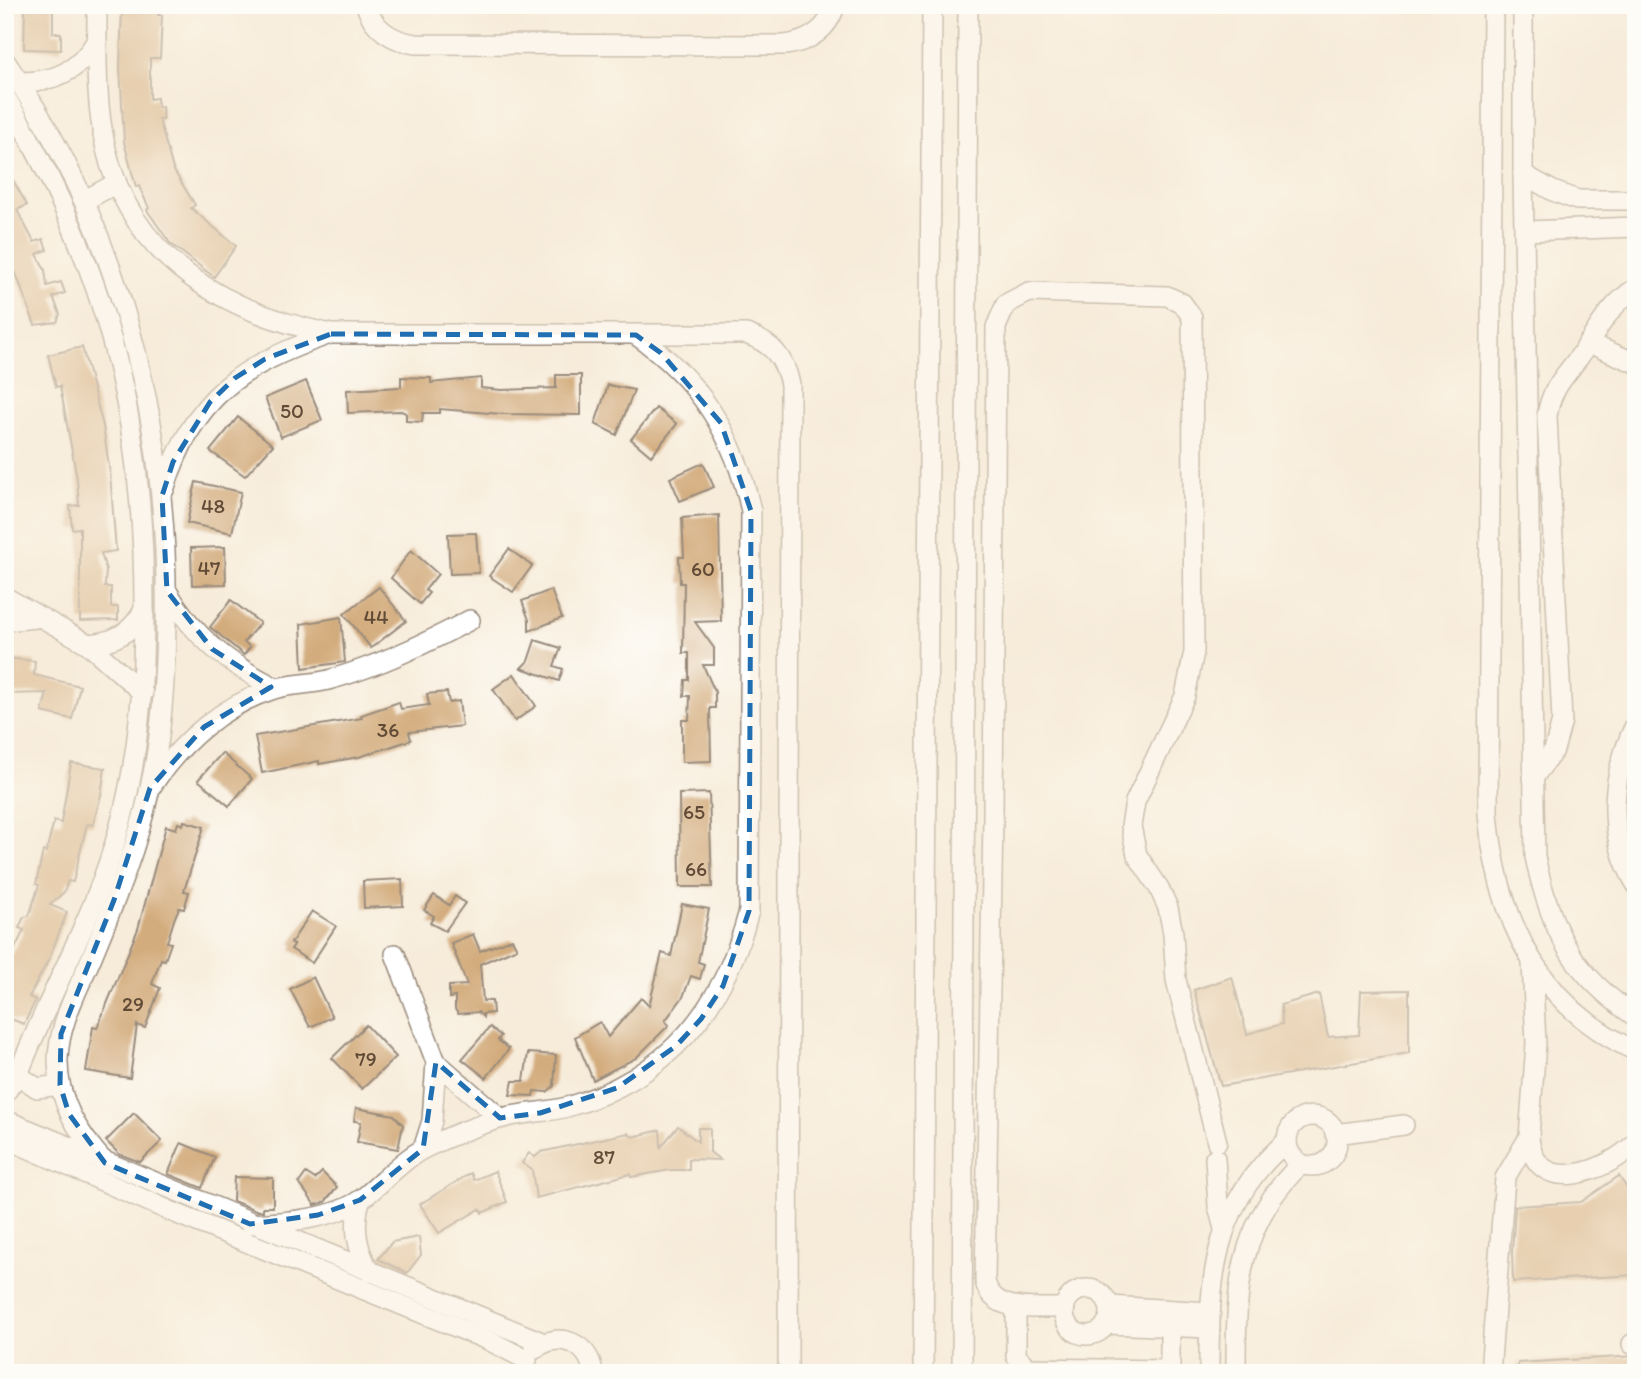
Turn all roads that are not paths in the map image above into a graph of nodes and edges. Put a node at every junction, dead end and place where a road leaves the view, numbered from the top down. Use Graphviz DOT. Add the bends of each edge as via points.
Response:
graph roads {
  1 [pos="97,5"];
  2 [pos="366,5"];
  3 [pos="835,5"];
  4 [pos="932,5"];
  5 [pos="968,5"];
  6 [pos="1493,5"];
  7 [pos="1523,5"];
  8 [pos="97,40"];
  9 [pos="5,61"];
  10 [pos="20,82"];
  11 [pos="5,96"];
  12 [pos="1523,174"];
  13 [pos="117,183"];
  14 [pos="85,200"];
  15 [pos="1636,200"];
  16 [pos="1636,227"];
  17 [pos="1526,231"];
  18 [pos="1636,288"];
  19 [pos="331,334"];
  20 [pos="636,335"];
  21 [pos="1588,343"];
  22 [pos="1636,363"];
  23 [pos="162,496"];
  24 [pos="166,538"];
  25 [pos="144,542"];
  26 [pos="167,591"];
  27 [pos="5,597"];
  28 [pos="144,610"];
  29 [pos="36,618"];
  30 [pos="470,620"];
  31 [pos="5,621"];
  32 [pos="88,644"];
  33 [pos="276,688"];
  34 [pos="143,693"];
  35 [pos="1636,723"];
  36 [pos="1533,778"];
  37 [pos="131,781"];
  38 [pos="150,788"];
  39 [pos="1636,884"];
  40 [pos="395,954"];
  41 [pos="1532,962"];
  42 [pos="1636,1017"];
  43 [pos="1636,1051"];
  44 [pos="436,1062"];
  45 [pos="18,1075"];
  46 [pos="60,1085"];
  47 [pos="5,1093"];
  48 [pos="500,1118"];
  49 [pos="5,1120"];
  50 [pos="1404,1125"];
  51 [pos="1335,1133"];
  52 [pos="1529,1137"];
  53 [pos="5,1138"];
  54 [pos="1287,1141"];
  55 [pos="1636,1142"];
  56 [pos="423,1149"];
  57 [pos="105,1163"];
  58 [pos="1301,1164"];
  59 [pos="360,1200"];
  60 [pos="173,1202"];
  61 [pos="250,1224"];
  62 [pos="1224,1229"];
  63 [pos="370,1272"];
  64 [pos="1211,1290"];
  65 [pos="1238,1292"];
  66 [pos="1016,1306"];
  67 [pos="1065,1308"];
  68 [pos="1108,1315"];
  69 [pos="1170,1326"];
  70 [pos="1210,1326"];
  71 [pos="1236,1339"];
  72 [pos="544,1343"];
  73 [pos="526,1367"];
  74 [pos="595,1372"];
  75 [pos="788,1373"];
  76 [pos="923,1373"];
  77 [pos="962,1373"];
  78 [pos="1209,1373"];
  79 [pos="1236,1373"];
  80 [pos="1490,1373"];
  1 -- 8 [label="street"];
  2 -- 3 [label="street" via="388,35 416,44 785,45 816,35"];
  4 -- 76 [label="street"];
  5 -- 77 [label="street"];
  6 -- 41 [label="street" via="1488,814 1492,860 1504,905"];
  7 -- 12 [label="street"];
  8 -- 10 [label="street" via="73,69 56,78"];
  8 -- 13 [label="street" via="100,116"];
  9 -- 10 [label="street"];
  10 -- 14 [label="street"];
  11 -- 25 [label="street" via="74,225 106,311 134,440"];
  12 -- 15 [label="street" via="1577,200"];
  12 -- 17 [label="street"];
  13 -- 14 [label="street"];
  13 -- 19 [label="street" via="147,234 205,288 267,319"];
  14 -- 23 [label="street" via="130,324"];
  16 -- 17 [label="street"];
  17 -- 36 [label="street"];
  18 -- 21 [label="street" via="1605,317"];
  19 -- 20 [label="street"];
  19 -- 23 [label="street" via="265,359 209,402 188,430"];
  20 -- 48 [label="street" via="661,352 704,397 735,451 751,511 749,911 723,986 676,1046 617,1088 568,1107"];
  20 -- 75 [label="street" via="746,334 777,352 790,384"];
  21 -- 22 [label="street"];
  21 -- 36 [label="street" via="1554,388 1547,416 1562,721 1554,750"];
  23 -- 24 [label="street"];
  24 -- 25 [label="street"];
  24 -- 26 [label="street"];
  25 -- 28 [label="street"];
  26 -- 33 [label="street" via="212,649"];
  26 -- 38 [label="street" via="161,722"];
  27 -- 29 [label="street"];
  28 -- 32 [label="street" via="122,636"];
  28 -- 34 [label="street"];
  29 -- 31 [label="street"];
  29 -- 32 [label="street"];
  30 -- 33 [label="street" via="378,664 329,680"];
  32 -- 34 [label="street"];
  33 -- 38 [label="street" via="226,711 204,727"];
  34 -- 37 [label="street"];
  35 -- 39 [label="street" via="1621,755 1614,800 1617,838"];
  36 -- 42 [label="street" via="1535,856 1559,935 1580,970"];
  37 -- 38 [label="street"];
  37 -- 45 [label="street" via="106,873"];
  38 -- 46 [label="street" via="118,889 61,1034"];
  40 -- 44 [label="street"];
  41 -- 43 [label="street" via="1583,1018"];
  41 -- 52 [label="street" via="1536,1043"];
  44 -- 48 [label="street"];
  44 -- 56 [label="street" via="432,1121"];
  45 -- 46 [label="street" via="37,1088"];
  45 -- 47 [label="street"];
  46 -- 57 [label="street" via="84,1140"];
  48 -- 56 [label="street"];
  49 -- 57 [label="street"];
  50 -- 51 [label="street"];
  51 -- 54 [label="street" via="1320,1118 1304,1118 1292,1127"];
  51 -- 58 [label="street" via="1336,1148 1328,1160 1315,1166"];
  52 -- 55 [label="street" via="1536,1160 1549,1171 1564,1175 1604,1165"];
  52 -- 80 [label="street" via="1505,1178"];
  53 -- 60 [label="street"];
  54 -- 58 [label="street"];
  54 -- 62 [label="street" via="1254,1174 1233,1205"];
  56 -- 59 [label="street"];
  57 -- 60 [label="street"];
  58 -- 65 [label="street" via="1258,1217"];
  59 -- 61 [label="street" via="296,1220"];
  59 -- 63 [label="street" via="357,1243"];
  60 -- 61 [label="street"];
  60 -- 73 [label="street" via="488,1340"];
  61 -- 63 [label="street"];
  62 -- 64 [label="street"];
  62 -- 66 [label="street" via="1216,1150 1176,980 1168,908 1137,855 1131,826 1135,802 1185,696 1194,652 1192,317 1182,303 1167,296 1029,292 1006,304 996,327 985,1281 992,1297"];
  63 -- 72 [label="street"];
  64 -- 65 [label="street"];
  64 -- 70 [label="street"];
  65 -- 71 [label="street"];
  66 -- 67 [label="street"];
  66 -- 69 [label="street" via="1016,1356 1028,1368 1170,1370"];
  67 -- 68 [label="street" via="1074,1293 1088,1289 1102,1294"];
  67 -- 68 [label="street" via="1069,1325 1080,1334 1095,1333"];
  68 -- 69 [label="street"];
  68 -- 70 [label="street"];
  69 -- 70 [label="street"];
  70 -- 71 [label="street"];
  70 -- 78 [label="street"];
  71 -- 79 [label="street"];
  72 -- 73 [label="street"];
  72 -- 74 [label="street" via="560,1339 575,1343 587,1354"];
}
